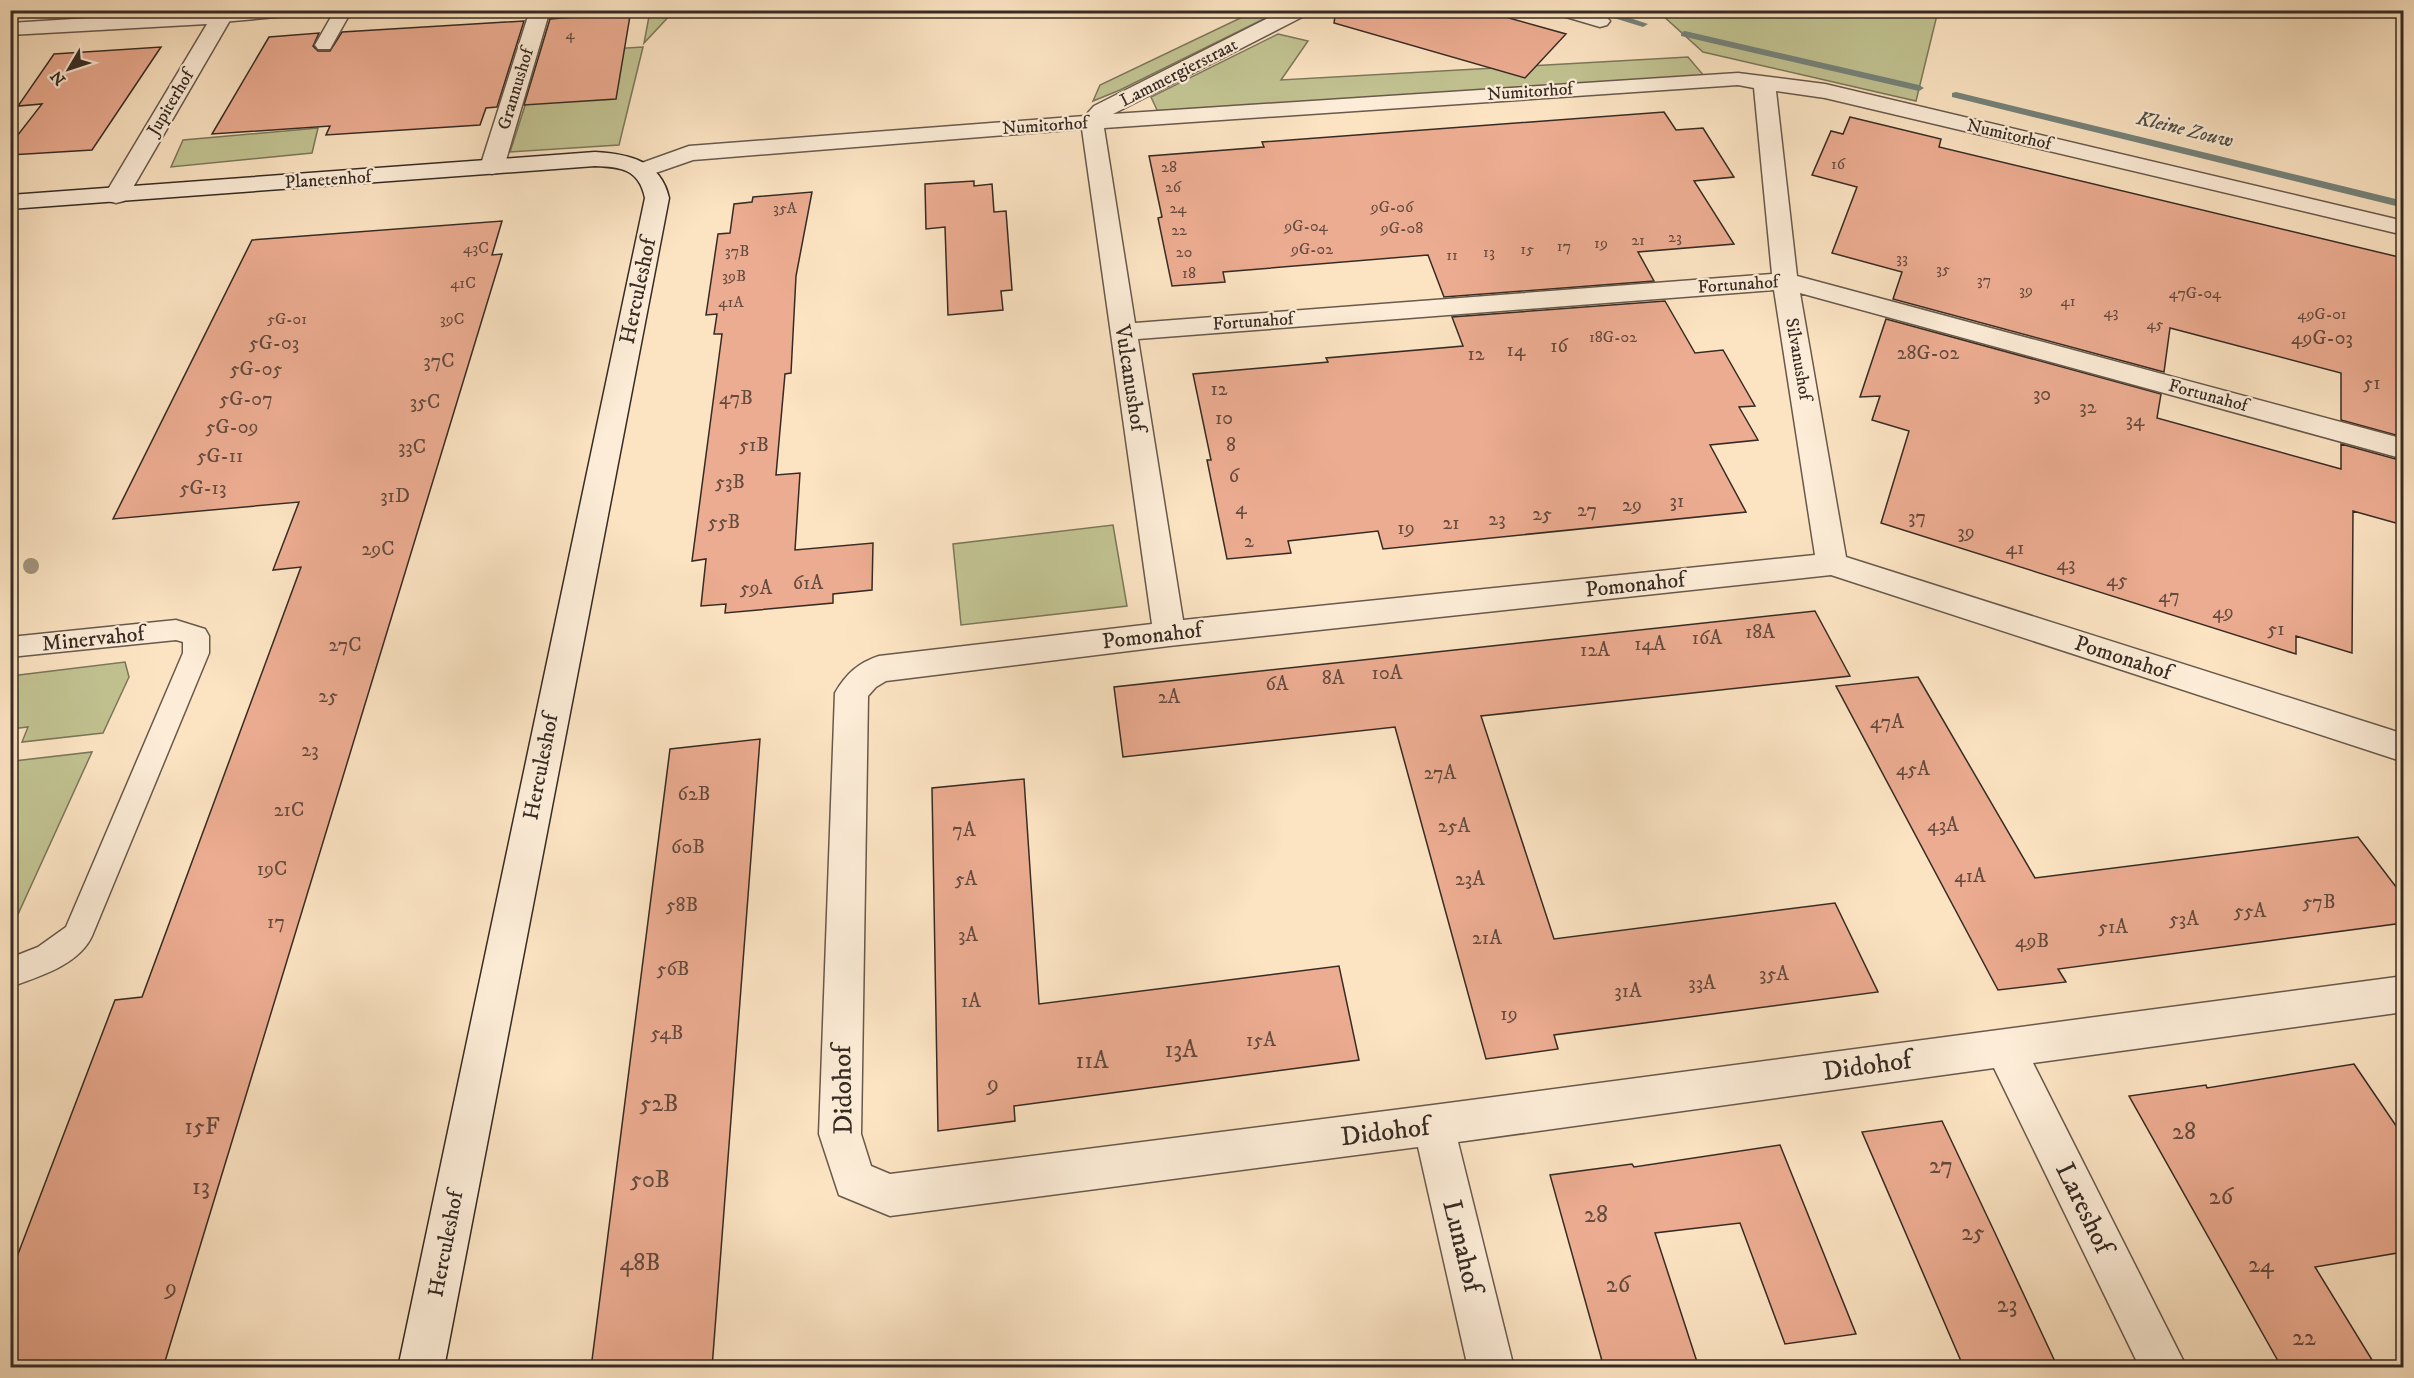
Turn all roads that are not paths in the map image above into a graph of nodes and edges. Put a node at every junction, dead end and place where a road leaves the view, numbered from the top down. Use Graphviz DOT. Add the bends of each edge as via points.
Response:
graph roads {
  1 [pos="299,10"];
  2 [pos="344,10"];
  3 [pos="540,10"];
  4 [pos="1301,10"];
  5 [pos="1563,10"];
  6 [pos="224,14"];
  7 [pos="1600,21"];
  8 [pos="10,29"];
  9 [pos="324,45"];
  10 [pos="1764,82"];
  11 [pos="1092,122"];
  12 [pos="492,167"];
  13 [pos="644,170"];
  14 [pos="116,196"];
  15 [pos="12,205"];
  16 [pos="2403,228"];
  17 [pos="1785,281"];
  18 [pos="1123,332"];
  19 [pos="2403,449"];
  20 [pos="1832,564"];
  21 [pos="1169,634"];
  22 [pos="10,647"];
  23 [pos="852,693"];
  24 [pos="2403,748"];
  25 [pos="10,973"];
  26 [pos="2403,994"];
  27 [pos="2005,1047"];
  28 [pos="1433,1125"];
  29 [pos="421,1368"];
  30 [pos="1491,1368"];
  31 [pos="2164,1368"];
  1 -- 6 [label="lane"];
  2 -- 9 [label="lane"];
  3 -- 12 [label="street, Grannushof"];
  4 -- 11 [label="street, Lammergierstraat" via="1102,111"];
  5 -- 7 [label="street"];
  6 -- 8 [label="street"];
  6 -- 14 [label="street, Jupiterhof"];
  10 -- 11 [label="street, Numitorhof" via="1717,80"];
  10 -- 16 [label="street, Numitorhof" via="1825,91"];
  10 -- 17 [label="street, Silvanushof"];
  11 -- 13 [label="street, Numitorhof" via="689,153"];
  11 -- 18 [label="street, Vulcanushof"];
  12 -- 13 [label="street, Planetenhof" via="602,159 622,161"];
  12 -- 14 [label="street, Planetenhof"];
  13 -- 29 [label="street, Herculeshof" via="654,182 657,198"];
  14 -- 15 [label="street, Planetenhof"];
  17 -- 18 [label="street, Fortunahof"];
  17 -- 19 [label="street, Fortunahof"];
  17 -- 20 [label="street, Silvanushof"];
  18 -- 21 [label="street, Vulcanushof"];
  20 -- 21 [label="street, Pomonahof"];
  20 -- 24 [label="street, Pomonahof"];
  21 -- 23 [label="street, Pomonahof" via="879,669 864,678"];
  22 -- 25 [label="lane, Minervahof" via="176,630 196,636 196,653 77,936 49,957"];
  23 -- 28 [label="street, Didohof" via="840,1134 854,1180 890,1195"];
  26 -- 27 [label="street, Didohof"];
  27 -- 28 [label="street, Didohof"];
  27 -- 31 [label="street, Lareshof"];
  28 -- 30 [label="street, Lunahof"];
}
